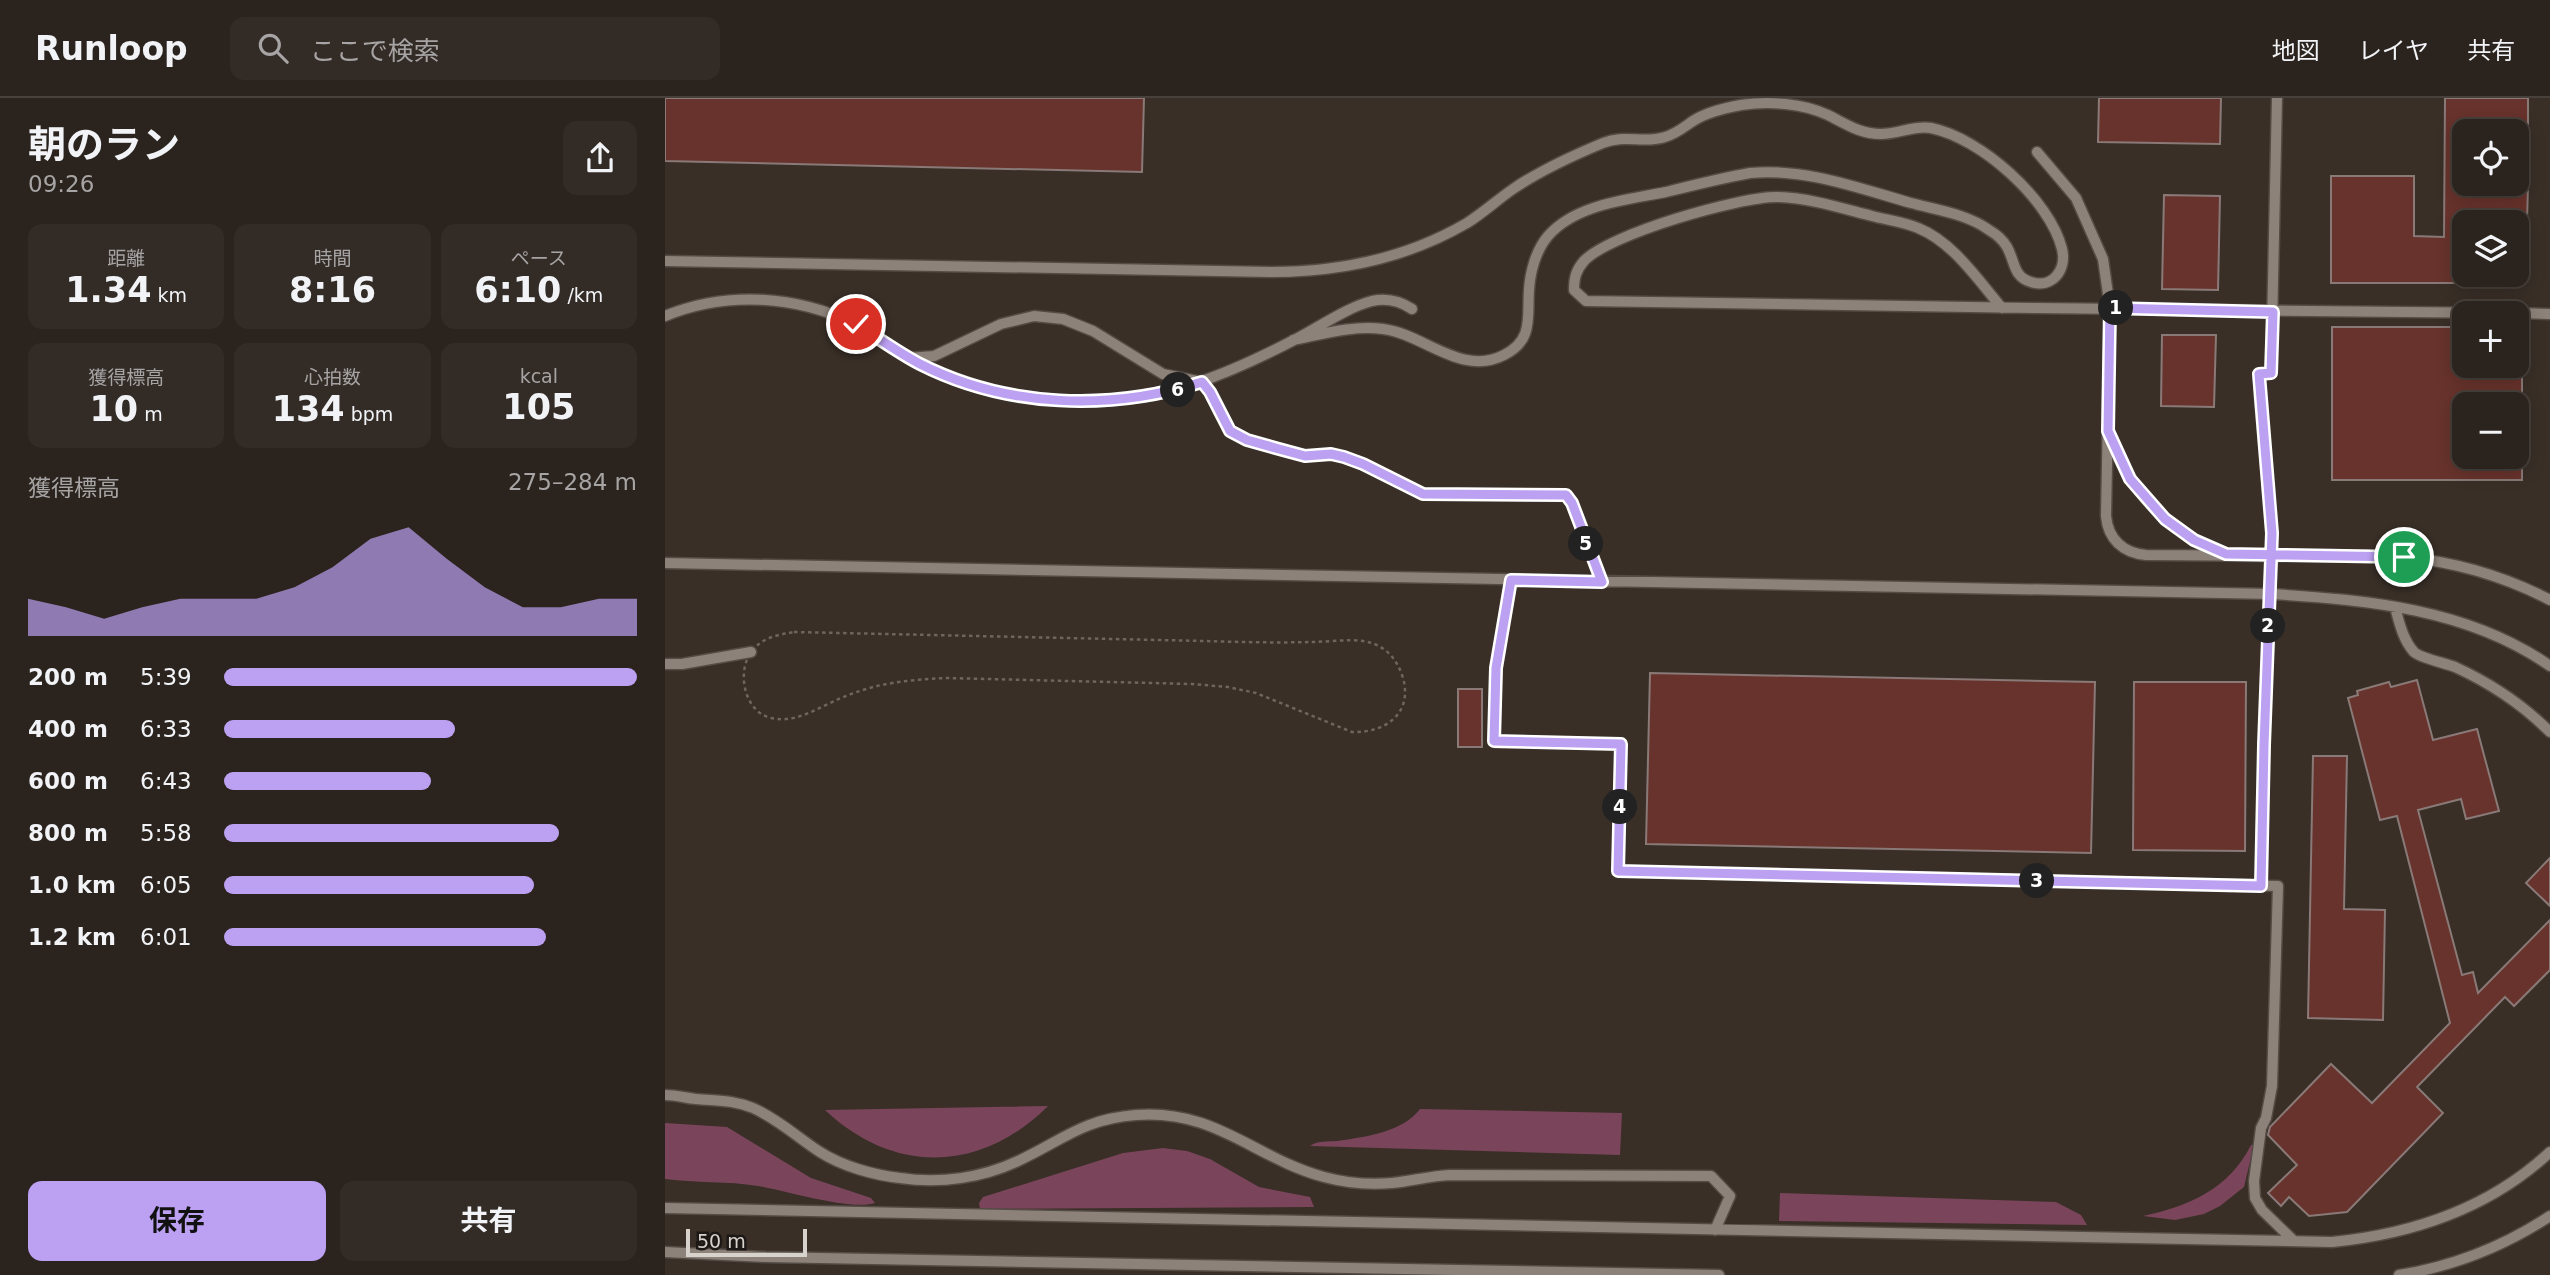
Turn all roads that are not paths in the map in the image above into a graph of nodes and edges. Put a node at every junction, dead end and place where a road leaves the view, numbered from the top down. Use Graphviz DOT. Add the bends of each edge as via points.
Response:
graph roads {
  1 [pos="2277,98"];
  2 [pos="2037,152"];
  3 [pos="665,261"];
  4 [pos="2002,308"];
  5 [pos="2110,308"];
  6 [pos="1412,309"];
  7 [pos="2273,312"];
  8 [pos="2452,313"];
  9 [pos="2529,313"];
  10 [pos="2550,314"];
  11 [pos="665,316"];
  12 [pos="1293,340"];
  13 [pos="908,358"];
  14 [pos="1202,382"];
  15 [pos="2108,431"];
  16 [pos="2226,554"];
  17 [pos="665,564"];
  18 [pos="1511,580"];
  19 [pos="1602,582"];
  20 [pos="2550,600"];
  21 [pos="2395,607"];
  22 [pos="751,652"];
  23 [pos="665,664"];
  24 [pos="2550,666"];
  25 [pos="2550,732"];
  26 [pos="2261,886"];
  27 [pos="665,1095"];
  28 [pos="2550,1152"];
  29 [pos="665,1208"];
  30 [pos="2550,1216"];
  31 [pos="1715,1230"];
  32 [pos="2294,1241"];
  33 [pos="665,1252"];
  34 [pos="1719,1275"];
  35 [pos="2399,1275"];
  1 -- 7 [label="lane"];
  2 -- 5 [label="lane" via="2076,198 2103,259"];
  3 -- 12 [label="lane" via="1271,272 1332,269 1391,256 1447,234 1520,185 1611,140 1660,138 1716,111 1767,103 1818,112 1866,133 1927,127 1962,141 2003,168 2033,197 2059,239 2064,258 2056,277 2032,283 2017,273 2000,239 1972,220 1814,176 1750,173 1595,208 1557,227 1538,251 1528,292 1528,328 1518,345 1504,355 1480,361 1454,358 1407,335 1383,329 1355,328"];
  4 -- 4 [label="lane" via="1585,301 1574,290 1574,280 1577,269 1594,252 1626,236 1736,201 1801,198 1916,227 1937,237"];
  4 -- 5 [label="lane"];
  5 -- 7 [label="lane"];
  5 -- 15 [label="lane"];
  6 -- 12 [label="lane" via="1397,301 1371,301"];
  7 -- 8 [label="lane"];
  7 -- 26 [label="lane, bridge" via="2271,373 2259,374 2272,533"];
  9 -- 10 [label="lane"];
  11 -- 13 [label="lane" via="719,301 789,302 856,324"];
  12 -- 14 [label="lane"];
  13 -- 14 [label="lane" via="986,388 1049,400 1127,399"];
  13 -- 14 [label="lane" via="934,356 1001,324 1034,316 1063,319 1093,331 1163,374"];
  14 -- 19 [label="lane" via="1230,431 1247,440 1305,456 1344,457 1423,494 1566,495"];
  15 -- 16 [label="lane" via="2126,471 2152,507 2194,540"];
  15 -- 16 [label="lane" via="2106,516 2115,541 2139,554"];
  16 -- 20 [label="lane" via="2424,559 2493,575"];
  17 -- 18 [label="lane"];
  18 -- 19 [label="lane"];
  18 -- 26 [label="lane" via="1496,668 1494,741 1621,744 1618,871"];
  19 -- 21 [label="lane" via="2248,593"];
  21 -- 24 [label="lane" via="2472,625"];
  21 -- 25 [label="lane" via="2416,654 2455,667 2494,688"];
  22 -- 23 [label="lane"];
  26 -- 32 [label="lane" via="2278,886 2272,1086 2261,1128 2255,1198"];
  27 -- 31 [label="lane" via="746,1105 834,1159 899,1178 974,1176 1016,1162 1088,1125 1125,1116 1163,1115 1212,1126 1288,1165 1358,1183 1450,1175 1711,1177 1730,1196"];
  28 -- 32 [label="lane" via="2495,1195 2439,1219 2356,1240"];
  29 -- 31 [label="lane"];
  30 -- 35 [label="lane" via="2482,1253"];
  31 -- 32 [label="lane"];
  33 -- 34 [label="lane"];
}
